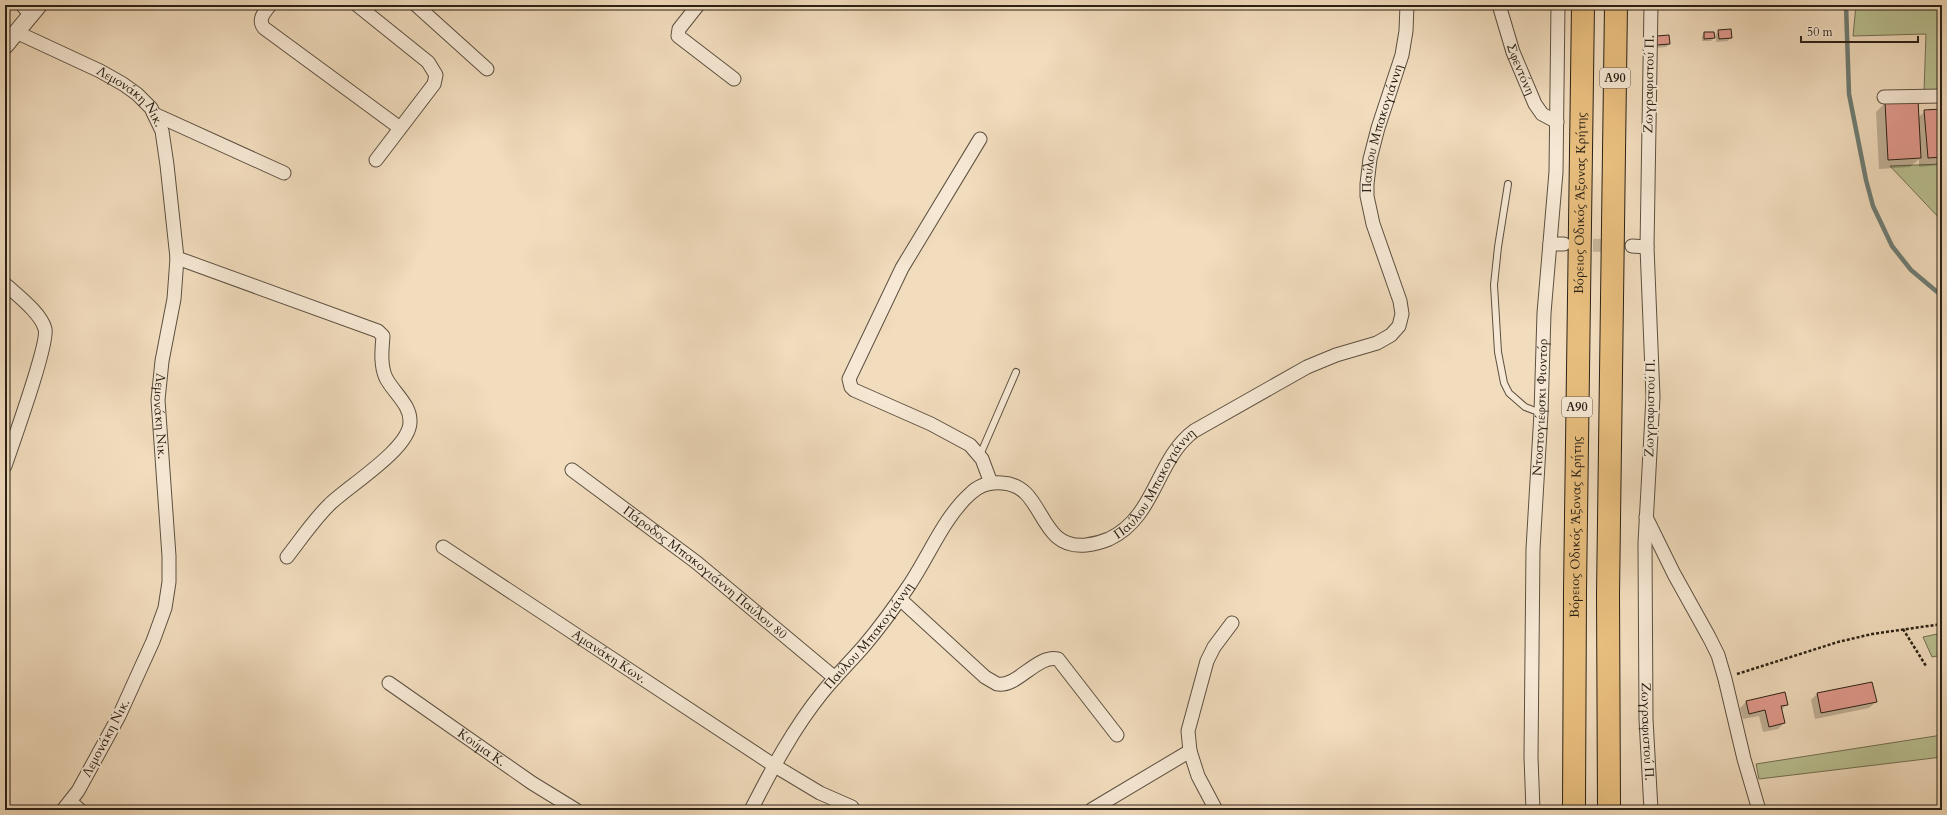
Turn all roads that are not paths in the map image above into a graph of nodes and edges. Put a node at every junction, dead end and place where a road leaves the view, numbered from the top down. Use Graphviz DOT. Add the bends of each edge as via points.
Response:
graph roads {
  1 [pos="270,5"];
  2 [pos="357,5"];
  3 [pos="416,5"];
  4 [pos="698,5"];
  5 [pos="1407,5"];
  6 [pos="1499,5"];
  7 [pos="1558,5"];
  8 [pos="1583,5"];
  9 [pos="1616,5"];
  10 [pos="1651,5"];
  11 [pos="31,8"];
  12 [pos="16,32"];
  13 [pos="5,46"];
  14 [pos="487,69"];
  15 [pos="734,79"];
  16 [pos="1942,96"];
  17 [pos="1884,97"];
  18 [pos="154,114"];
  19 [pos="1557,122"];
  20 [pos="400,128"];
  21 [pos="980,139"];
  22 [pos="376,160"];
  23 [pos="284,173"];
  24 [pos="1508,184"];
  25 [pos="1550,244"];
  26 [pos="1564,244"];
  27 [pos="1632,246"];
  28 [pos="1647,247"];
  29 [pos="177,258"];
  30 [pos="5,284"];
  31 [pos="1016,372"];
  32 [pos="1541,413"];
  33 [pos="980,455"];
  34 [pos="5,466"];
  35 [pos="572,470"];
  36 [pos="991,483"];
  37 [pos="1646,517"];
  38 [pos="443,547"];
  39 [pos="287,557"];
  40 [pos="900,599"];
  41 [pos="1232,623"];
  42 [pos="835,678"];
  43 [pos="389,683"];
  44 [pos="1118,735"];
  45 [pos="1190,751"];
  46 [pos="775,766"];
  47 [pos="71,807"];
  48 [pos="852,807"];
  49 [pos="576,810"];
  50 [pos="752,810"];
  51 [pos="1091,810"];
  52 [pos="1216,810"];
  53 [pos="1532,810"];
  54 [pos="1574,810"];
  55 [pos="1609,810"];
  56 [pos="1651,810"];
  57 [pos="1759,810"];
  1 -- 20 [label="street" via="261,19 264,28"];
  2 -- 20 [label="street" via="428,62 436,75 434,84"];
  3 -- 14 [label="street"];
  4 -- 15 [label="street" via="680,29 678,36"];
  5 -- 36 [label="street, Παύλου Μπακογιάννη" via="1402,55 1378,128 1367,184 1367,196 1374,224 1400,301 1402,319 1398,329 1372,345 1336,355 1307,367 1194,431 1176,450 1139,514 1123,531 1107,540 1079,546 1063,542 1054,535 1023,490 1011,484"];
  6 -- 19 [label="street, Σφεντόνη" via="1513,52 1535,104 1544,116"];
  7 -- 19 [label="street, Ντοστογιέφσκι Φιοντόρ"];
  8 -- 54 [label="highway, Βόρειος Οδικός Άξονας Κρήτης / Α90"];
  9 -- 55 [label="highway, Α90" via="1608,594"];
  10 -- 28 [label="street, Ζωγραφιστού Π."];
  11 -- 12 [label="street"];
  12 -- 13 [label="street"];
  12 -- 18 [label="street, Λεμονάκη Νικ." via="112,77 137,94"];
  16 -- 17 [label="street"];
  18 -- 23 [label="street"];
  18 -- 29 [label="street, Λεμονάκη Νικ." via="164,143"];
  19 -- 25 [label="street, Ντοστογιέφσκι Φιοντόρ" via="1556,192"];
  20 -- 22 [label="street"];
  21 -- 33 [label="street" via="902,268 849,379 854,390 938,427 970,445"];
  24 -- 32 [label="lane" via="1494,285 1499,360 1509,393 1525,407"];
  25 -- 26 [label="street"];
  25 -- 32 [label="street, Ντοστογιέφσκι Φιοντόρ" via="1544,313"];
  27 -- 28 [label="street"];
  28 -- 37 [label="street, Ζωγραφιστού Π." via="1653,397"];
  29 -- 39 [label="street" via="378,331 383,336 383,368 386,378 410,417 408,434 391,453 331,503 310,525"];
  29 -- 47 [label="street, Λεμονάκη Νικ." via="174,300 162,361 158,400 169,556 165,608 153,642 119,716"];
  30 -- 34 [label="street" via="40,319 46,334"];
  31 -- 33 [label="lane"];
  32 -- 53 [label="street, Ντοστογιέφσκι Φιοντόρ" via="1533,549"];
  33 -- 36 [label="street"];
  35 -- 42 [label="street, Πάροδος Μπακογιάννη Παύλου 80" via="696,562"];
  36 -- 40 [label="street, Παύλου Μπακογιάννη" via="978,487 962,502"];
  37 -- 56 [label="street, Ζωγραφιστού Π." via="1646,719"];
  37 -- 57 [label="street" via="1674,574 1710,637 1725,678"];
  38 -- 46 [label="street, Αμανάκη Κων."];
  40 -- 42 [label="street, Παύλου Μπακογιάννη" via="865,645"];
  40 -- 44 [label="street" via="996,684 1009,682 1049,658 1058,659"];
  41 -- 45 [label="street" via="1211,653 1203,675 1188,731"];
  42 -- 46 [label="street, Παύλου Μπακογιάννη" via="797,728"];
  43 -- 49 [label="street, Κούμα Κ." via="532,783"];
  45 -- 51 [label="street"];
  45 -- 52 [label="street" via="1198,776"];
  46 -- 48 [label="street, Αμανάκη Κων." via="815,790"];
  46 -- 50 [label="street, Παύλου Μπακογιάννη"];
}
